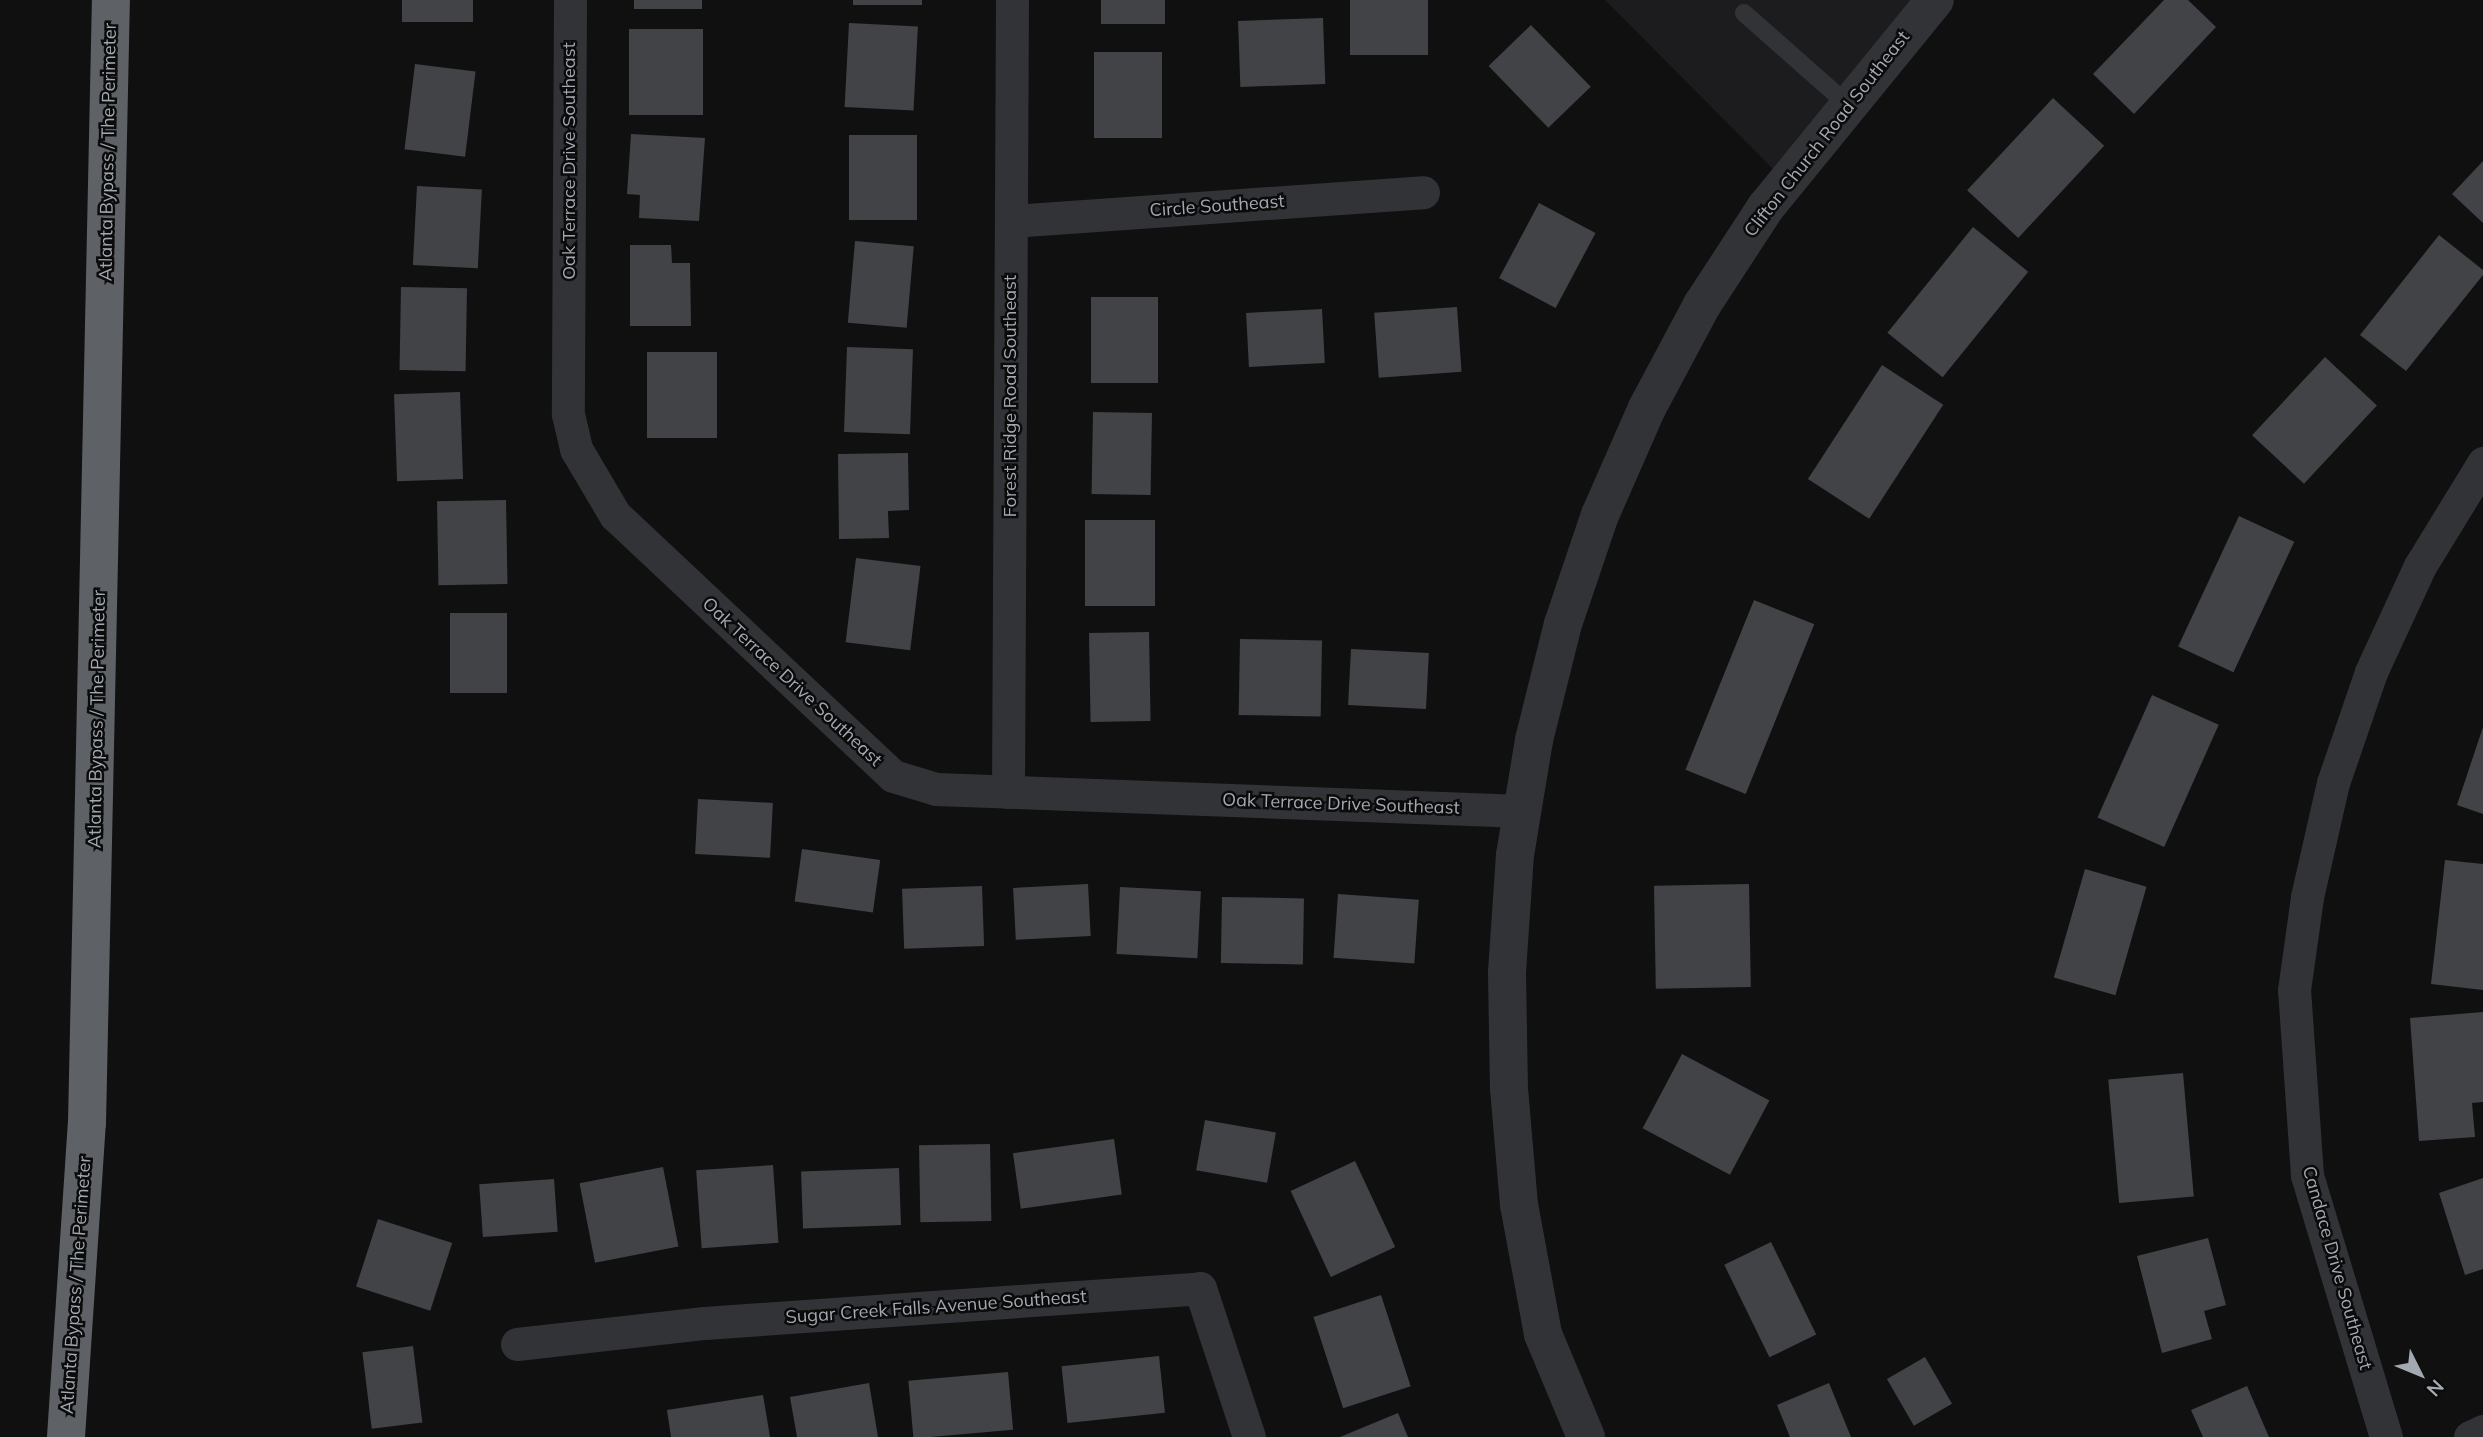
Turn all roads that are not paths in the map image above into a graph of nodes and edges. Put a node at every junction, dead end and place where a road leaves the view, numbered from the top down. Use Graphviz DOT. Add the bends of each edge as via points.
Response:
graph roads {
  1 [pos="111,0"];
  2 [pos="570,0"];
  3 [pos="1012,0"];
  4 [pos="1935,0"];
  5 [pos="1744,13"];
  6 [pos="1848,104"];
  7 [pos="1423,192"];
  8 [pos="1011,220"];
  9 [pos="2483,463"];
  10 [pos="1008,792"];
  11 [pos="1522,811"];
  12 [pos="517,1344"];
  13 [pos="2483,1431"];
  14 [pos="66,1437"];
  15 [pos="1249,1437"];
  16 [pos="1586,1437"];
  17 [pos="2386,1437"];
  18 [pos="2470,1437"];
  1 -- 14 [label="highway, Atlanta Bypass / The Perimeter" via="87,1123"];
  2 -- 10 [label="street, Oak Terrace Drive Southeast" via="568,414 576,449 615,515 893,776 936,789"];
  3 -- 8 [label="street, Forest Ridge Road Southeast"];
  4 -- 6 [label="street, Clifton Church Road Southeast"];
  5 -- 6 [label="lane"];
  6 -- 11 [label="street, Clifton Church Road Southeast" via="1766,207 1702,305 1647,408 1600,515 1563,624"];
  7 -- 8 [label="street, Circle Southeast"];
  8 -- 10 [label="street, Forest Ridge Road Southeast"];
  9 -- 17 [label="street, Candace Drive Southeast" via="2420,566 2371,672 2333,783 2307,897 2294,990 2307,1175"];
  10 -- 11 [label="street, Oak Terrace Drive Southeast"];
  11 -- 16 [label="street, Clifton Church Road Southeast" via="1507,972 1508,1089 1519,1205 1543,1334"];
  12 -- 15 [label="street, Sugar Creek Falls Avenue Southeast" via="705,1324 1200,1288"];
  13 -- 18 [label="street"];
}
